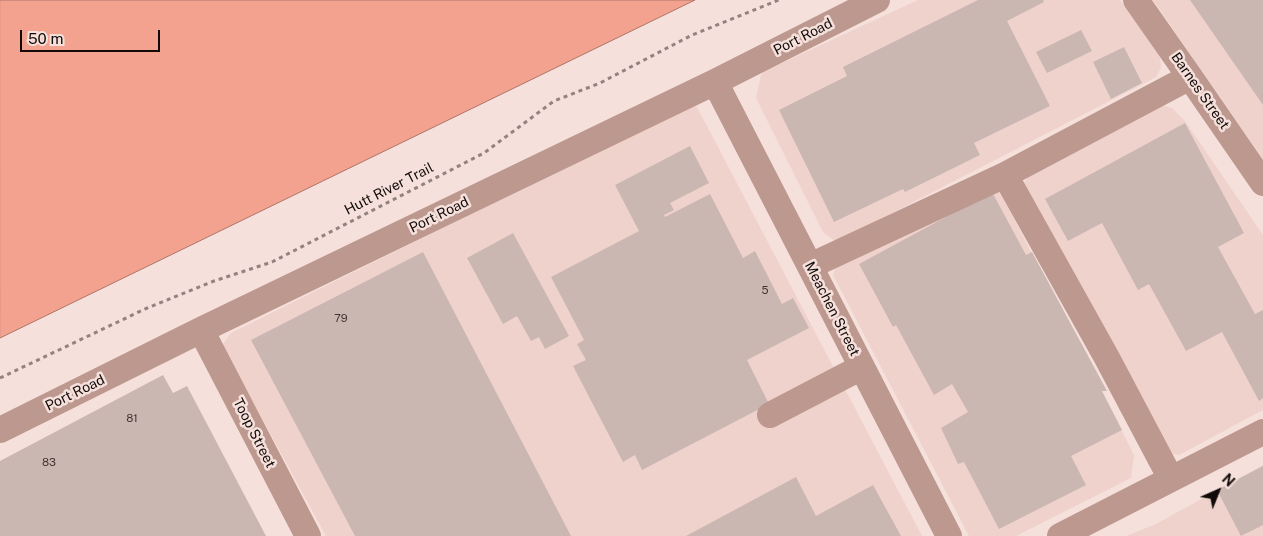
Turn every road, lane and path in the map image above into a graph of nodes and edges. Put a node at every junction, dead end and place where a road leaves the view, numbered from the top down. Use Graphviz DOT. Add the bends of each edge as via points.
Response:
graph roads {
  1 [pos="778,0"];
  2 [pos="877,0"];
  3 [pos="1136,0"];
  4 [pos="1190,77"];
  5 [pos="715,82"];
  6 [pos="1005,175"];
  7 [pos="1263,182"];
  8 [pos="810,266"];
  9 [pos="201,330"];
  10 [pos="862,367"];
  11 [pos="0,378"];
  12 [pos="770,415"];
  13 [pos="0,430"];
  14 [pos="1263,432"];
  15 [pos="1171,479"];
  16 [pos="1097,528"];
  17 [pos="308,536"];
  18 [pos="949,536"];
  19 [pos="1060,536"];
  1 -- 11 [label="path, Hutt River Trail" via="692,35 600,83 554,101 484,153 272,262 145,309"];
  2 -- 5 [label="street, Port Road"];
  3 -- 4 [label="street, Barnes Street"];
  4 -- 6 [label="street"];
  4 -- 7 [label="street, Barnes Street"];
  5 -- 8 [label="street, Meachen Street"];
  5 -- 9 [label="street, Port Road"];
  6 -- 8 [label="street"];
  6 -- 15 [label="street" via="1074,280 1114,355"];
  8 -- 10 [label="street, Meachen Street"];
  9 -- 13 [label="street, Port Road"];
  9 -- 17 [label="street, Toop Street"];
  10 -- 12 [label="street"];
  10 -- 18 [label="street, Meachen Street"];
  14 -- 15 [label="street"];
  15 -- 16 [label="street"];
  16 -- 19 [label="street"];
}
